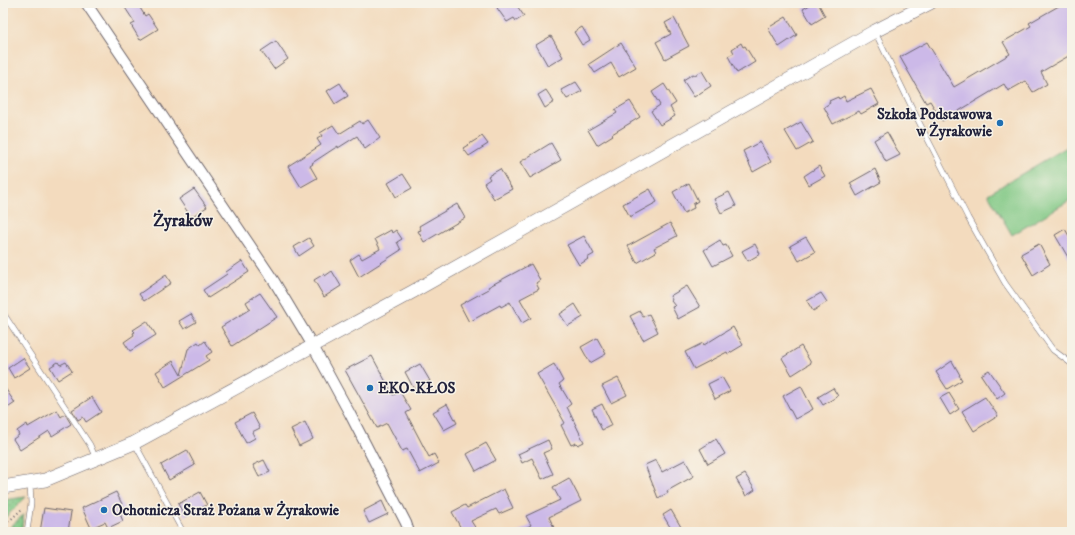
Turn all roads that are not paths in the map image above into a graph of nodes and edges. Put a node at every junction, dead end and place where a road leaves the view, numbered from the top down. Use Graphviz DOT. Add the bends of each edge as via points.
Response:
graph roads {
  1 [pos="86,3"];
  2 [pos="930,3"];
  3 [pos="875,31"];
  4 [pos="3,313"];
  5 [pos="313,346"];
  6 [pos="1072,364"];
  7 [pos="134,443"];
  8 [pos="97,460"];
  9 [pos="30,483"];
  10 [pos="3,487"];
  11 [pos="27,532"];
  12 [pos="182,532"];
  13 [pos="409,532"];
  1 -- 5 [label="street" via="274,281"];
  2 -- 3 [label="street"];
  3 -- 5 [label="street"];
  3 -- 6 [label="lane" via="968,218 1004,283 1054,350"];
  4 -- 8 [label="lane" via="90,445"];
  5 -- 7 [label="street"];
  5 -- 13 [label="street"];
  7 -- 8 [label="street"];
  7 -- 12 [label="lane"];
  8 -- 9 [label="street" via="45,480"];
  9 -- 10 [label="street"];
  9 -- 11 [label="lane" via="31,503"];
}
